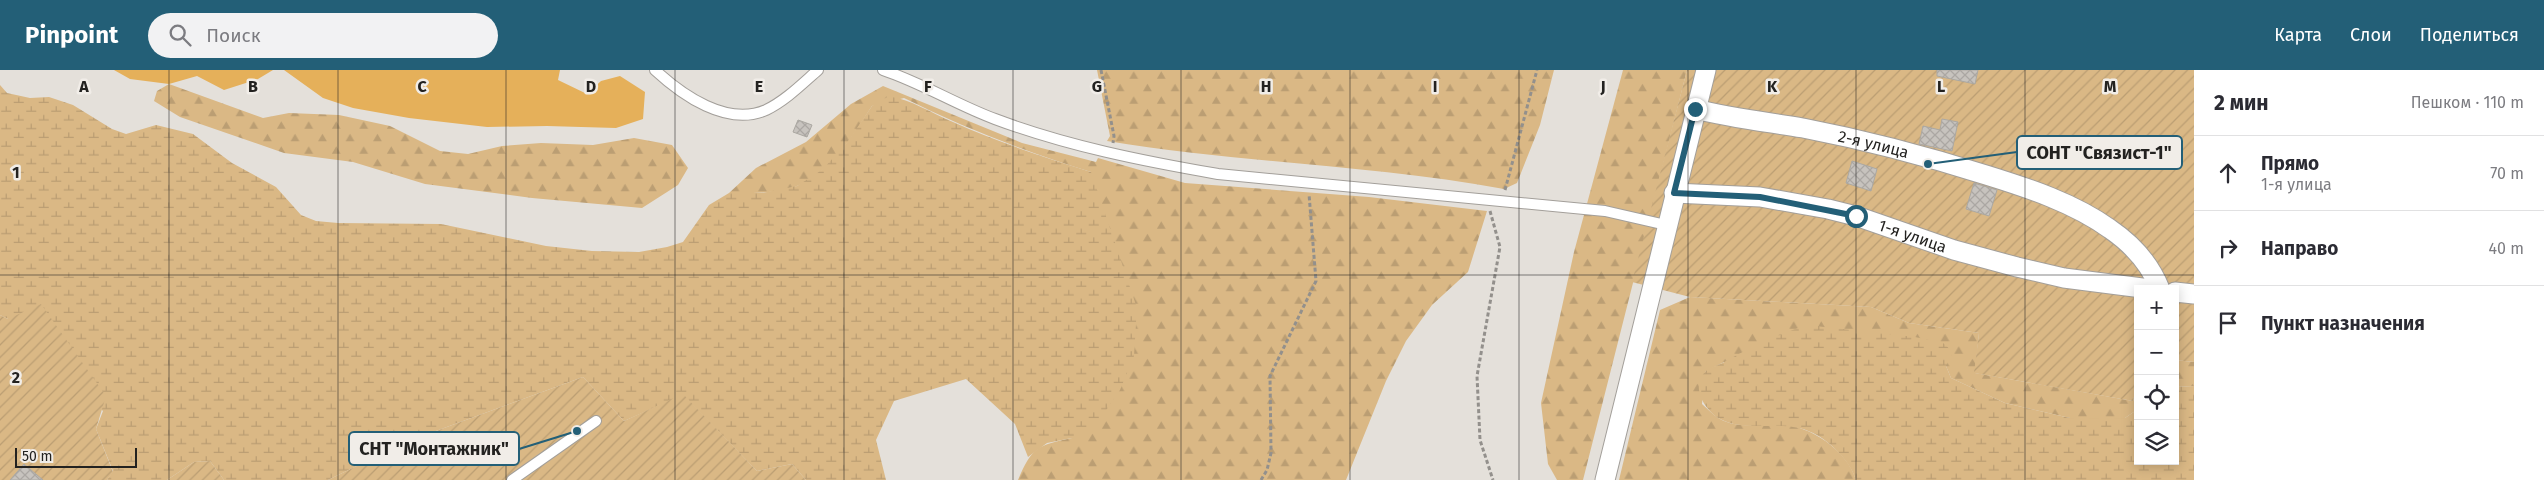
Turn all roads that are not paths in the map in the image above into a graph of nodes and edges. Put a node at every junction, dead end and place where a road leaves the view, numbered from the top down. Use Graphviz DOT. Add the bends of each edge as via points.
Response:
graph roads {
  1 [pos="655,70"];
  2 [pos="818,70"];
  3 [pos="883,70"];
  4 [pos="1706,70"];
  5 [pos="1695,109"];
  6 [pos="1674,193"];
  7 [pos="1666,225"];
  8 [pos="2158,285"];
  9 [pos="2134,287"];
  10 [pos="2179,292"];
  11 [pos="2194,294"];
  12 [pos="596,421"];
  13 [pos="512,480"];
  14 [pos="1605,480"];
  1 -- 2 [label="lane" via="676,89 735,115 765,110"];
  3 -- 7 [label="lane" via="995,119 1111,153 1218,174 1605,211"];
  4 -- 5 [label="street"];
  5 -- 6 [label="street"];
  5 -- 8 [label="street, 2-я улица" via="1896,148 2039,193 2092,217 2112,230 2141,256"];
  6 -- 7 [label="street"];
  6 -- 9 [label="street, 1-я улица" via="1760,197 1828,209 2017,267 2064,278"];
  7 -- 14 [label="street"];
  10 -- 11 [label="street"];
  12 -- 13 [label="lane"];
}
